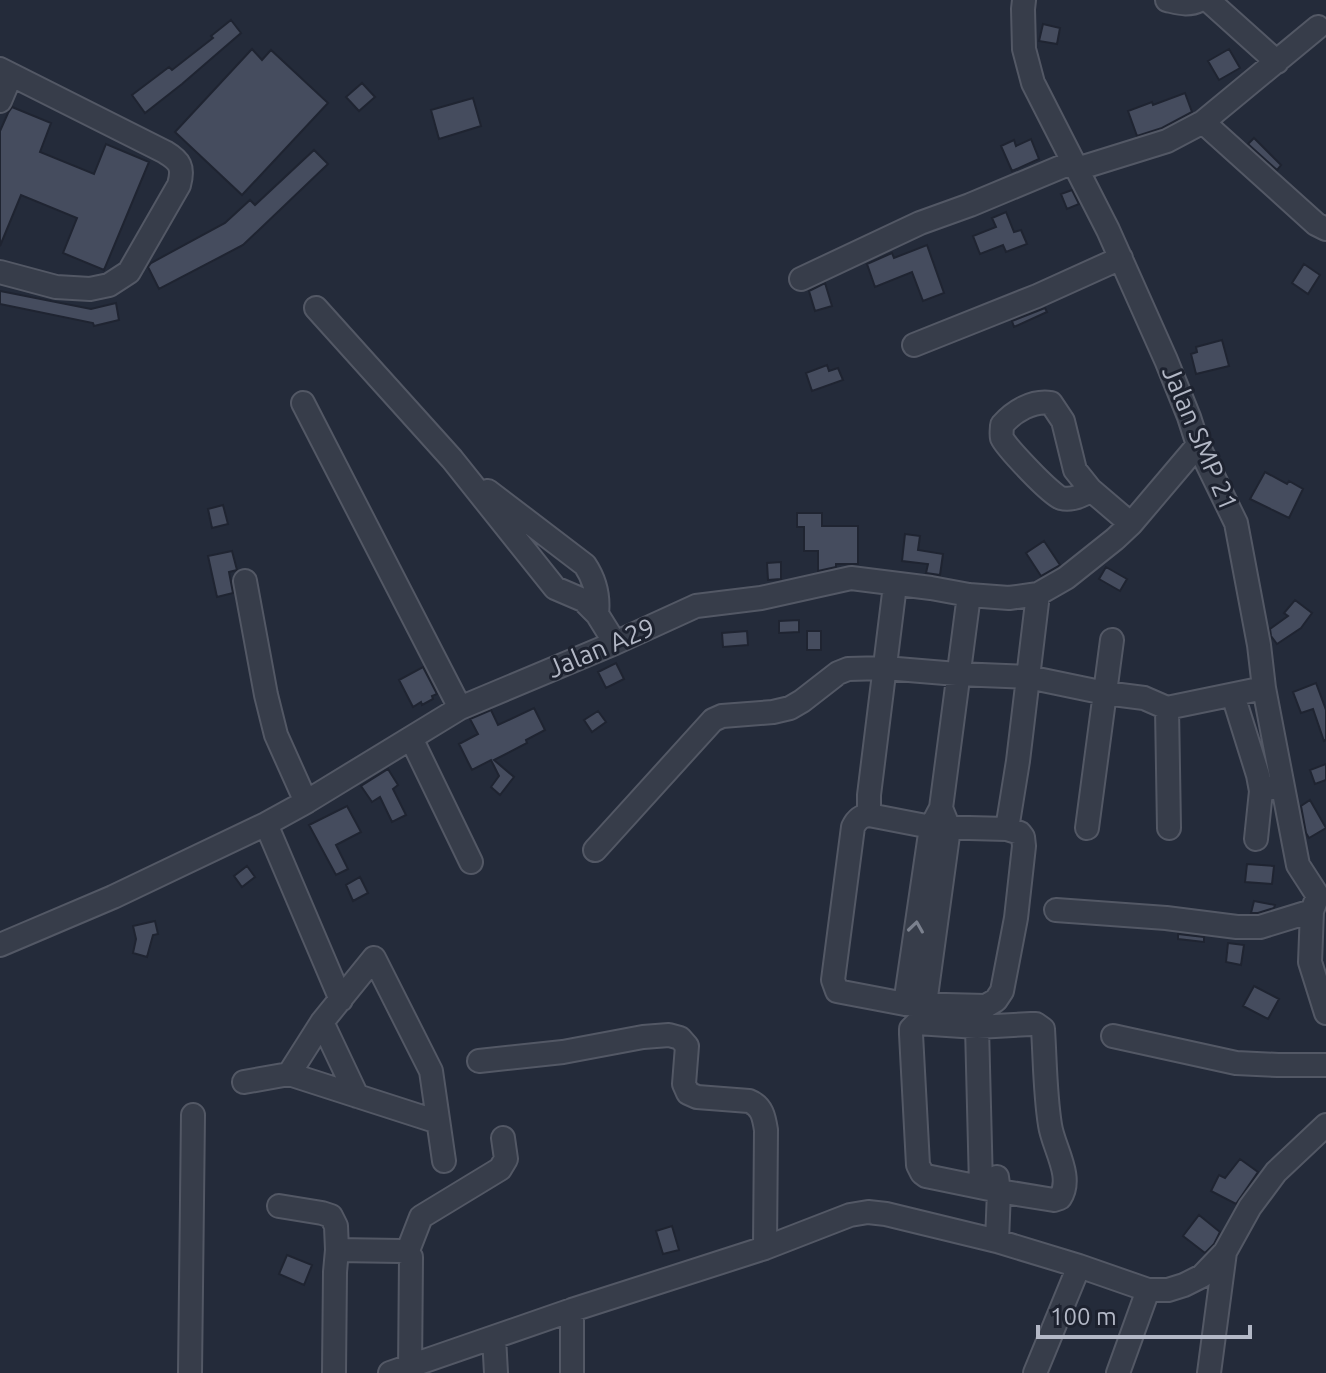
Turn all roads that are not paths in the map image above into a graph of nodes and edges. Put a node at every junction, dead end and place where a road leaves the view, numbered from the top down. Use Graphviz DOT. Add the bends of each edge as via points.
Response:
graph roads {
  1 [pos="1024,0"];
  2 [pos="1167,0"];
  3 [pos="1200,0"];
  4 [pos="1208,0"];
  5 [pos="1318,27"];
  6 [pos="1277,62"];
  7 [pos="6,72"];
  8 [pos="0,101"];
  9 [pos="1203,122"];
  10 [pos="1075,166"];
  11 [pos="1326,229"];
  12 [pos="1121,258"];
  13 [pos="0,272"];
  14 [pos="801,279"];
  15 [pos="316,308"];
  16 [pos="914,345"];
  17 [pos="303,403"];
  18 [pos="1198,445"];
  19 [pos="464,474"];
  20 [pos="1091,490"];
  21 [pos="1131,524"];
  22 [pos="245,581"];
  23 [pos="895,585"];
  24 [pos="1038,594"];
  25 [pos="969,595"];
  26 [pos="597,614"];
  27 [pos="1112,640"];
  28 [pos="615,643"];
  29 [pos="885,668"];
  30 [pos="957,674"];
  31 [pos="1028,677"];
  32 [pos="1264,688"];
  33 [pos="1105,693"];
  34 [pos="1233,695"];
  35 [pos="460,708"];
  36 [pos="1167,708"];
  37 [pos="411,738"];
  38 [pos="1271,788"];
  39 [pos="306,802"];
  40 [pos="869,815"];
  41 [pos="940,821"];
  42 [pos="266,824"];
  43 [pos="1087,828"];
  44 [pos="1169,828"];
  45 [pos="1007,829"];
  46 [pos="1256,839"];
  47 [pos="595,850"];
  48 [pos="471,862"];
  49 [pos="1319,897"];
  50 [pos="1056,910"];
  51 [pos="0,945"];
  52 [pos="341,1000"];
  53 [pos="915,1004"];
  54 [pos="1326,1013"];
  55 [pos="322,1022"];
  56 [pos="977,1027"];
  57 [pos="1113,1036"];
  58 [pos="479,1061"];
  59 [pos="1326,1065"];
  60 [pos="289,1074"];
  61 [pos="244,1082"];
  62 [pos="357,1096"];
  63 [pos="193,1115"];
  64 [pos="438,1122"];
  65 [pos="1326,1125"];
  66 [pos="503,1138"];
  67 [pos="444,1161"];
  68 [pos="990,1188"];
  69 [pos="279,1206"];
  70 [pos="997,1241"];
  71 [pos="765,1248"];
  72 [pos="337,1250"];
  73 [pos="1225,1252"];
  74 [pos="407,1253"];
  75 [pos="1079,1266"];
  76 [pos="1148,1290"];
  77 [pos="572,1310"];
  78 [pos="494,1337"];
  79 [pos="403,1371"];
  80 [pos="190,1373"];
  81 [pos="334,1373"];
  82 [pos="496,1373"];
  83 [pos="572,1373"];
  84 [pos="1035,1373"];
  85 [pos="1118,1373"];
  86 [pos="1209,1373"];
  1 -- 10 [label="street, Jalan SMP 21" via="1027,64"];
  2 -- 3 [label="street" via="1184,5"];
  4 -- 6 [label="street"];
  5 -- 6 [label="street"];
  6 -- 9 [label="street"];
  7 -- 8 [label="street"];
  7 -- 13 [label="street" via="175,158 182,176 129,272 109,285 56,287"];
  9 -- 10 [label="street" via="1167,141"];
  9 -- 11 [label="street"];
  10 -- 12 [label="street, Jalan SMP 21"];
  10 -- 14 [label="street" via="920,223"];
  12 -- 16 [label="street"];
  12 -- 18 [label="street, Jalan SMP 21"];
  15 -- 19 [label="street"];
  17 -- 35 [label="street"];
  18 -- 21 [label="street, Jalan A29"];
  18 -- 32 [label="street, Jalan SMP 21" via="1236,523"];
  19 -- 26 [label="street" via="555,588 583,600"];
  19 -- 26 [label="street" via="585,565 594,579"];
  20 -- 20 [label="street" via="1075,470 1063,421 1051,403 1029,405 1002,425 1002,438 1056,497 1080,497"];
  20 -- 21 [label="street"];
  21 -- 24 [label="street, Jalan A29" via="1066,578"];
  22 -- 39 [label="street" via="276,735"];
  23 -- 25 [label="street, Jalan A29"];
  23 -- 28 [label="street, Jalan A29" via="851,578 696,606"];
  23 -- 29 [label="street"];
  24 -- 25 [label="street, Jalan A29"];
  24 -- 31 [label="street"];
  25 -- 30 [label="street"];
  26 -- 28 [label="street"];
  27 -- 33 [label="street"];
  28 -- 35 [label="street, Jalan A29"];
  29 -- 30 [label="street"];
  29 -- 40 [label="street"];
  29 -- 47 [label="street" via="838,673 790,708 713,720"];
  30 -- 31 [label="street"];
  30 -- 41 [label="street"];
  31 -- 33 [label="street"];
  31 -- 45 [label="street"];
  32 -- 34 [label="street"];
  32 -- 38 [label="street, Jalan SMP 21"];
  33 -- 36 [label="street" via="1144,698"];
  33 -- 43 [label="street"];
  34 -- 36 [label="street"];
  34 -- 38 [label="street" via="1258,775"];
  35 -- 37 [label="street, Jalan A29"];
  36 -- 44 [label="street"];
  37 -- 39 [label="street, Jalan A29"];
  37 -- 48 [label="street"];
  38 -- 46 [label="street"];
  38 -- 49 [label="street, Jalan SMP 21" via="1298,865"];
  39 -- 42 [label="street, Jalan A29"];
  40 -- 41 [label="street"];
  40 -- 53 [label="street" via="853,827 834,987"];
  41 -- 45 [label="street"];
  41 -- 53 [label="street"];
  42 -- 51 [label="street, Jalan A29"];
  42 -- 52 [label="street"];
  45 -- 53 [label="street" via="1020,833 1024,846 1002,991 986,1006"];
  49 -- 50 [label="street" via="1260,927"];
  49 -- 54 [label="street" via="1310,962"];
  52 -- 55 [label="street"];
  52 -- 64 [label="street" via="374,958 431,1071"];
  55 -- 60 [label="street"];
  55 -- 62 [label="street"];
  56 -- 68 [label="street" via="981,1149 997,1174"];
  56 -- 68 [label="street" via="917,1023 911,1029 918,1165 926,1176"];
  56 -- 68 [label="street" via="1036,1024 1043,1029 1050,1126 1065,1178 1064,1193 1054,1200"];
  57 -- 59 [label="street" via="1236,1063"];
  58 -- 71 [label="street" via="643,1037 680,1038 687,1046 688,1093 749,1101 763,1114"];
  60 -- 61 [label="street"];
  60 -- 62 [label="street"];
  62 -- 64 [label="street"];
  63 -- 80 [label="street"];
  64 -- 67 [label="street"];
  65 -- 73 [label="street" via="1276,1172"];
  66 -- 74 [label="street" via="506,1159 500,1169 421,1217"];
  68 -- 70 [label="street"];
  69 -- 72 [label="street" via="331,1216"];
  70 -- 71 [label="street" via="868,1212"];
  70 -- 75 [label="street"];
  71 -- 77 [label="street"];
  72 -- 74 [label="street"];
  72 -- 81 [label="street"];
  73 -- 76 [label="street" via="1202,1276 1184,1285"];
  73 -- 86 [label="street"];
  74 -- 79 [label="street" via="413,1264"];
  75 -- 76 [label="street"];
  75 -- 84 [label="street"];
  76 -- 85 [label="street"];
  77 -- 78 [label="street"];
  77 -- 83 [label="street"];
  78 -- 79 [label="street"];
  78 -- 82 [label="street"];
}
